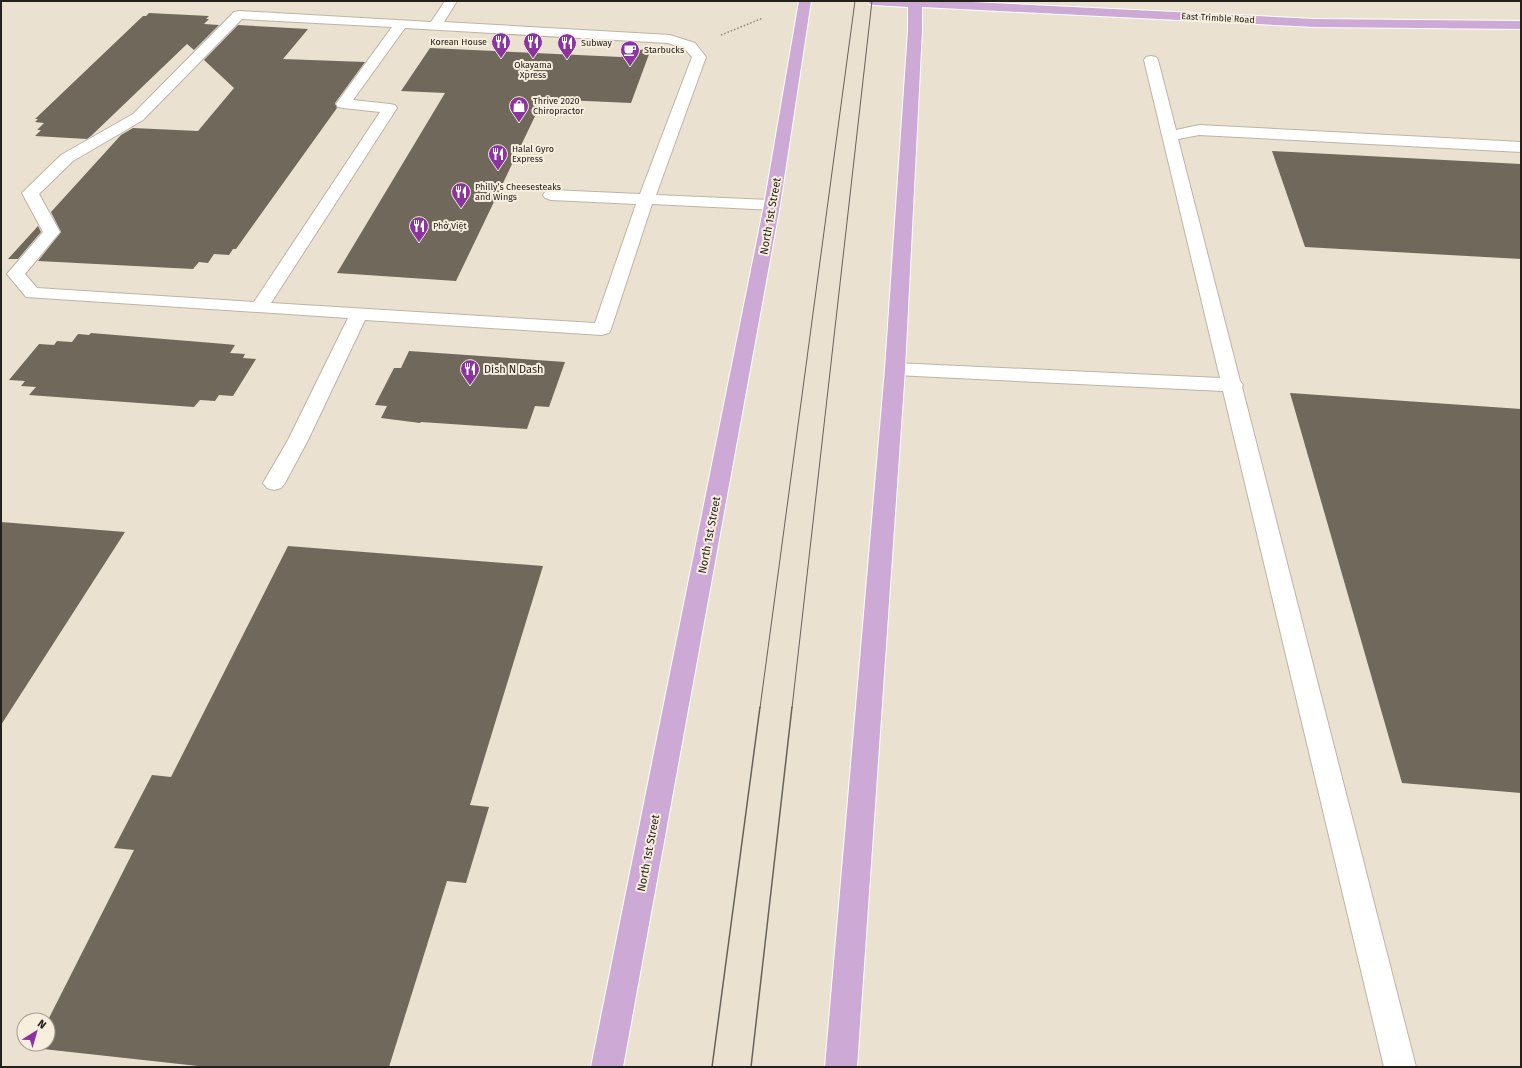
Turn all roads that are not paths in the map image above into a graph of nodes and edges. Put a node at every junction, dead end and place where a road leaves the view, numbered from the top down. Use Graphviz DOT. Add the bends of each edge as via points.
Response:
graph roads {
  1 [pos="252,1"];
  2 [pos="451,1"];
  3 [pos="805,1"];
  4 [pos="874,1"];
  5 [pos="915,2"];
  6 [pos="239,15"];
  7 [pos="401,24"];
  8 [pos="1521,24"];
  9 [pos="435,26"];
  10 [pos="1151,60"];
  11 [pos="1170,136"];
  12 [pos="1521,147"];
  13 [pos="551,195"];
  14 [pos="646,199"];
  15 [pos="772,205"];
  16 [pos="259,308"];
  17 [pos="360,314"];
  18 [pos="895,369"];
  19 [pos="1233,385"];
  20 [pos="274,483"];
  21 [pos="607,1067"];
  22 [pos="841,1067"];
  23 [pos="1400,1067"];
  1 -- 6 [label="lane"];
  2 -- 9 [label="lane"];
  3 -- 15 [label="main road, North 1st Street"];
  4 -- 5 [label="main road, East Trimble Road"];
  5 -- 8 [label="main road, East Trimble Road" via="1315,23"];
  5 -- 18 [label="main road" via="916,30"];
  6 -- 7 [label="lane"];
  6 -- 16 [label="lane" via="138,117 67,158 30,194 52,232 16,274 32,293"];
  7 -- 9 [label="lane"];
  7 -- 16 [label="lane" via="343,104 390,108"];
  9 -- 14 [label="lane" via="670,39 690,46 699,57"];
  10 -- 11 [label="lane"];
  11 -- 12 [label="lane" via="1199,130"];
  11 -- 19 [label="lane"];
  13 -- 14 [label="lane"];
  14 -- 15 [label="lane"];
  14 -- 17 [label="lane" via="602,329"];
  15 -- 21 [label="main road, North 1st Street"];
  16 -- 17 [label="lane"];
  17 -- 20 [label="lane"];
  18 -- 19 [label="lane"];
  18 -- 22 [label="main road"];
  19 -- 23 [label="lane"];
}
